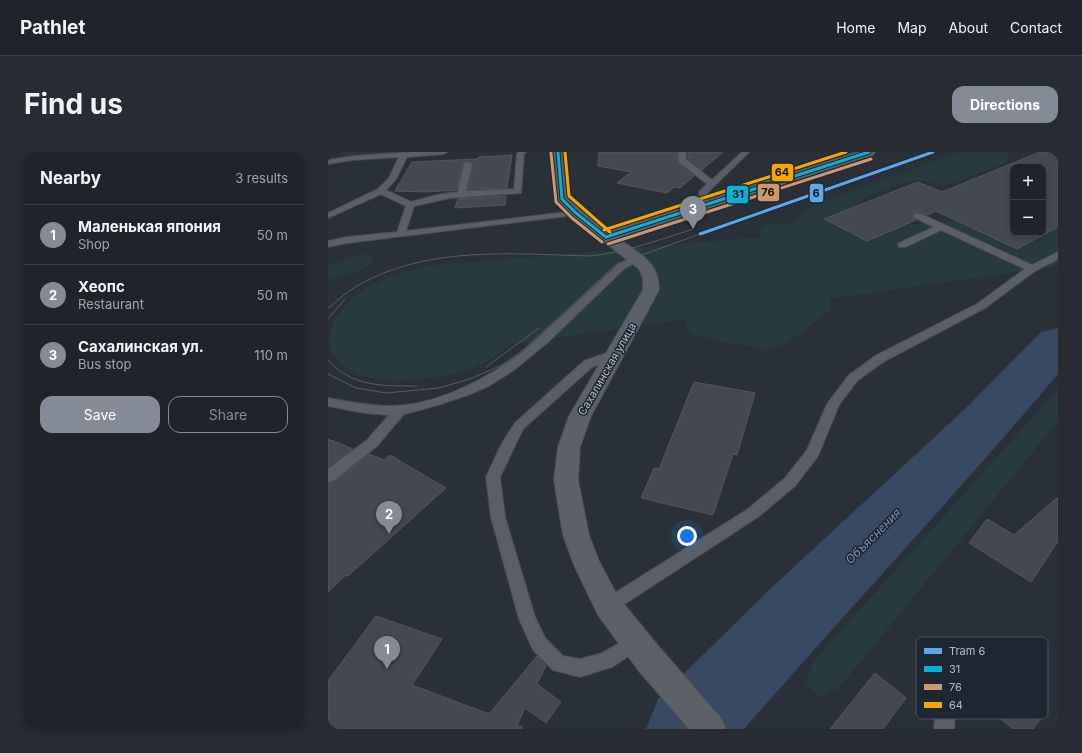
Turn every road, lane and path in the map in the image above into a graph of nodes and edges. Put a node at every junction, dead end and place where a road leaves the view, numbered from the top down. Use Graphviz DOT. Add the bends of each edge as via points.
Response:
graph roads {
  1 [pos="444,152"];
  2 [pos="523,152"];
  3 [pos="558,152"];
  4 [pos="683,152"];
  5 [pos="746,152"];
  6 [pos="860,153"];
  7 [pos="404,155"];
  8 [pos="328,162"];
  9 [pos="468,164"];
  10 [pos="712,184"];
  11 [pos="381,191"];
  12 [pos="460,195"];
  13 [pos="410,205"];
  14 [pos="705,205"];
  15 [pos="576,213"];
  16 [pos="328,216"];
  17 [pos="918,216"];
  18 [pos="940,227"];
  19 [pos="400,234"];
  20 [pos="606,237"];
  21 [pos="328,244"];
  22 [pos="902,245"];
  23 [pos="1058,255"];
  24 [pos="636,259"];
  25 [pos="1032,269"];
  26 [pos="615,354"];
  27 [pos="328,402"];
  28 [pos="400,410"];
  29 [pos="328,477"];
  30 [pos="608,606"];
  31 [pos="642,651"];
  32 [pos="945,719"];
  33 [pos="710,729"];
  34 [pos="944,729"];
  1 -- 7 [label="lane"];
  2 -- 12 [label="lane" via="518,191"];
  3 -- 15 [label="main road, Сахалинская улица" via="562,199"];
  4 -- 10 [label="lane" via="682,160"];
  5 -- 10 [label="lane"];
  6 -- 14 [label="main road"];
  7 -- 8 [label="lane"];
  7 -- 11 [label="lane" via="392,179"];
  9 -- 12 [label="lane"];
  10 -- 14 [label="lane" via="704,192"];
  11 -- 13 [label="lane"];
  11 -- 16 [label="lane"];
  12 -- 13 [label="lane" via="438,196"];
  13 -- 19 [label="lane"];
  14 -- 20 [label="main road"];
  15 -- 19 [label="lane"];
  15 -- 20 [label="main road, Сахалинская улица"];
  17 -- 18 [label="lane"];
  18 -- 22 [label="lane"];
  18 -- 25 [label="lane"];
  19 -- 21 [label="lane"];
  20 -- 24 [label="main road, Сахалинская улица"];
  23 -- 25 [label="lane"];
  24 -- 26 [label="main road, Сахалинская улица" via="646,267 652,278 651,290"];
  24 -- 28 [label="lane" via="622,266 537,344 491,379 446,399"];
  25 -- 30 [label="lane" via="981,306 879,359 853,378 833,404 813,452 790,482 753,513"];
  26 -- 30 [label="main road, Сахалинская улица" via="580,416 569,447 566,480 576,535 587,565"];
  26 -- 31 [label="lane" via="588,364 519,426 493,477 498,517 527,619 539,644 559,664 580,668"];
  27 -- 28 [label="lane" via="347,407"];
  28 -- 29 [label="lane" via="372,444"];
  30 -- 31 [label="main road, Сахалинская улица"];
  31 -- 33 [label="main road, Сахалинская улица"];
  32 -- 34 [label="lane"];
}
